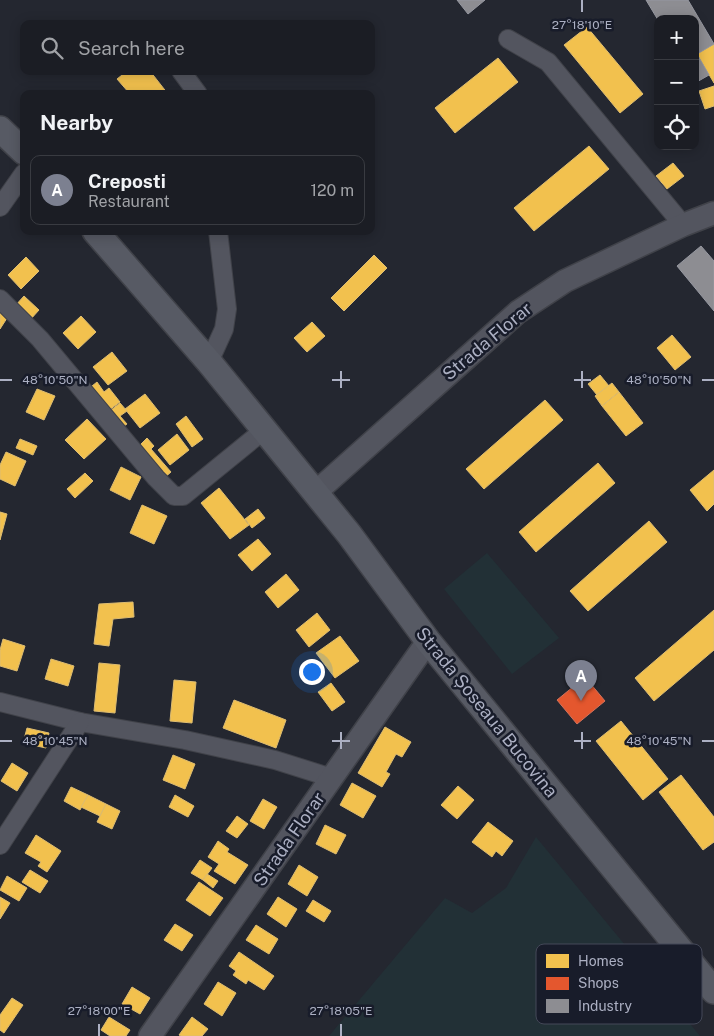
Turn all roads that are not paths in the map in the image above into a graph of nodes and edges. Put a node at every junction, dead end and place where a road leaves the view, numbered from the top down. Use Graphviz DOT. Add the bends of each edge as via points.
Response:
graph roads {
  1 [pos="508,39"];
  2 [pos="184,75"];
  3 [pos="195,90"];
  4 [pos="0,129"];
  5 [pos="20,148"];
  6 [pos="20,179"];
  7 [pos="0,207"];
  8 [pos="714,213"];
  9 [pos="683,225"];
  10 [pos="98,235"];
  11 [pos="218,235"];
  12 [pos="0,299"];
  13 [pos="209,362"];
  14 [pos="264,430"];
  15 [pos="315,493"];
  16 [pos="428,640"];
  17 [pos="0,702"];
  18 [pos="80,722"];
  19 [pos="332,778"];
  20 [pos="0,845"];
  21 [pos="676,944"];
  22 [pos="702,976"];
  23 [pos="714,991"];
  24 [pos="150,1036"];
  1 -- 9 [label="street" via="548,62"];
  2 -- 3 [label="street"];
  4 -- 5 [label="main road"];
  6 -- 7 [label="street"];
  8 -- 9 [label="street, Strada Florar"];
  9 -- 15 [label="street, Strada Florar" via="565,281 518,312"];
  10 -- 13 [label="main road, Strada Șoseaua Bucovina"];
  11 -- 13 [label="street" via="227,309 224,329"];
  12 -- 14 [label="street" via="40,339 174,496 183,496"];
  13 -- 14 [label="main road, Strada Șoseaua Bucovina"];
  14 -- 15 [label="main road, Strada Șoseaua Bucovina"];
  15 -- 16 [label="main road, Strada Șoseaua Bucovina"];
  16 -- 19 [label="street, Strada Florar"];
  16 -- 21 [label="main road, Strada Șoseaua Bucovina"];
  17 -- 18 [label="street"];
  18 -- 19 [label="street" via="275,760"];
  18 -- 20 [label="street"];
  19 -- 24 [label="street, Strada Florar"];
  22 -- 23 [label="main road, Strada Șoseaua Bucovina"];
}
